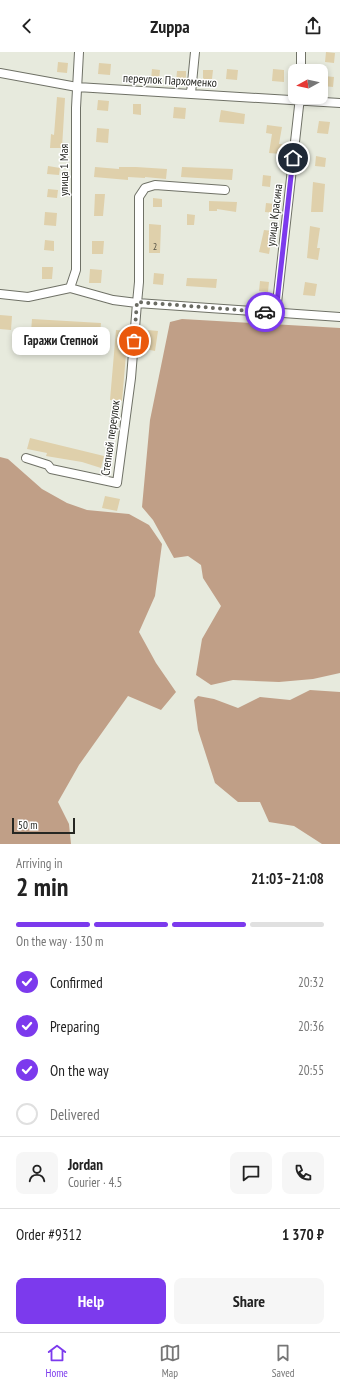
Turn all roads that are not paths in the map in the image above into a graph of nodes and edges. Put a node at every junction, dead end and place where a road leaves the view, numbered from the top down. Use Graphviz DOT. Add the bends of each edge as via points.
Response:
graph roads {
  1 [pos="79,52"];
  2 [pos="195,52"];
  3 [pos="301,52"];
  4 [pos="301,64"];
  5 [pos="0,73"];
  6 [pos="76,87"];
  7 [pos="192,93"];
  8 [pos="288,98"];
  9 [pos="328,102"];
  10 [pos="340,103"];
  11 [pos="299,104"];
  12 [pos="226,190"];
  13 [pos="70,288"];
  14 [pos="0,294"];
  15 [pos="137,302"];
  16 [pos="276,312"];
  17 [pos="340,317"];
  18 [pos="26,458"];
  1 -- 6 [label="street, улица 1 Мая"];
  2 -- 7 [label="street"];
  3 -- 4 [label="street"];
  5 -- 6 [label="street, переулок Пархоменко"];
  6 -- 7 [label="street, переулок Пархоменко"];
  6 -- 13 [label="street, улица 1 Мая" via="76,270"];
  7 -- 8 [label="street, переулок Пархоменко"];
  9 -- 10 [label="street, переулок Пархоменко"];
  11 -- 16 [label="street, улица Красина"];
  12 -- 15 [label="street, Степной переулок" via="154,185 146,188 139,197"];
  13 -- 14 [label="street" via="28,297"];
  13 -- 15 [label="street" via="114,300"];
  15 -- 16 [label="street"];
  15 -- 18 [label="street, Степной переулок" via="131,378 117,483 51,469 48,465"];
  16 -- 17 [label="street"];
}
